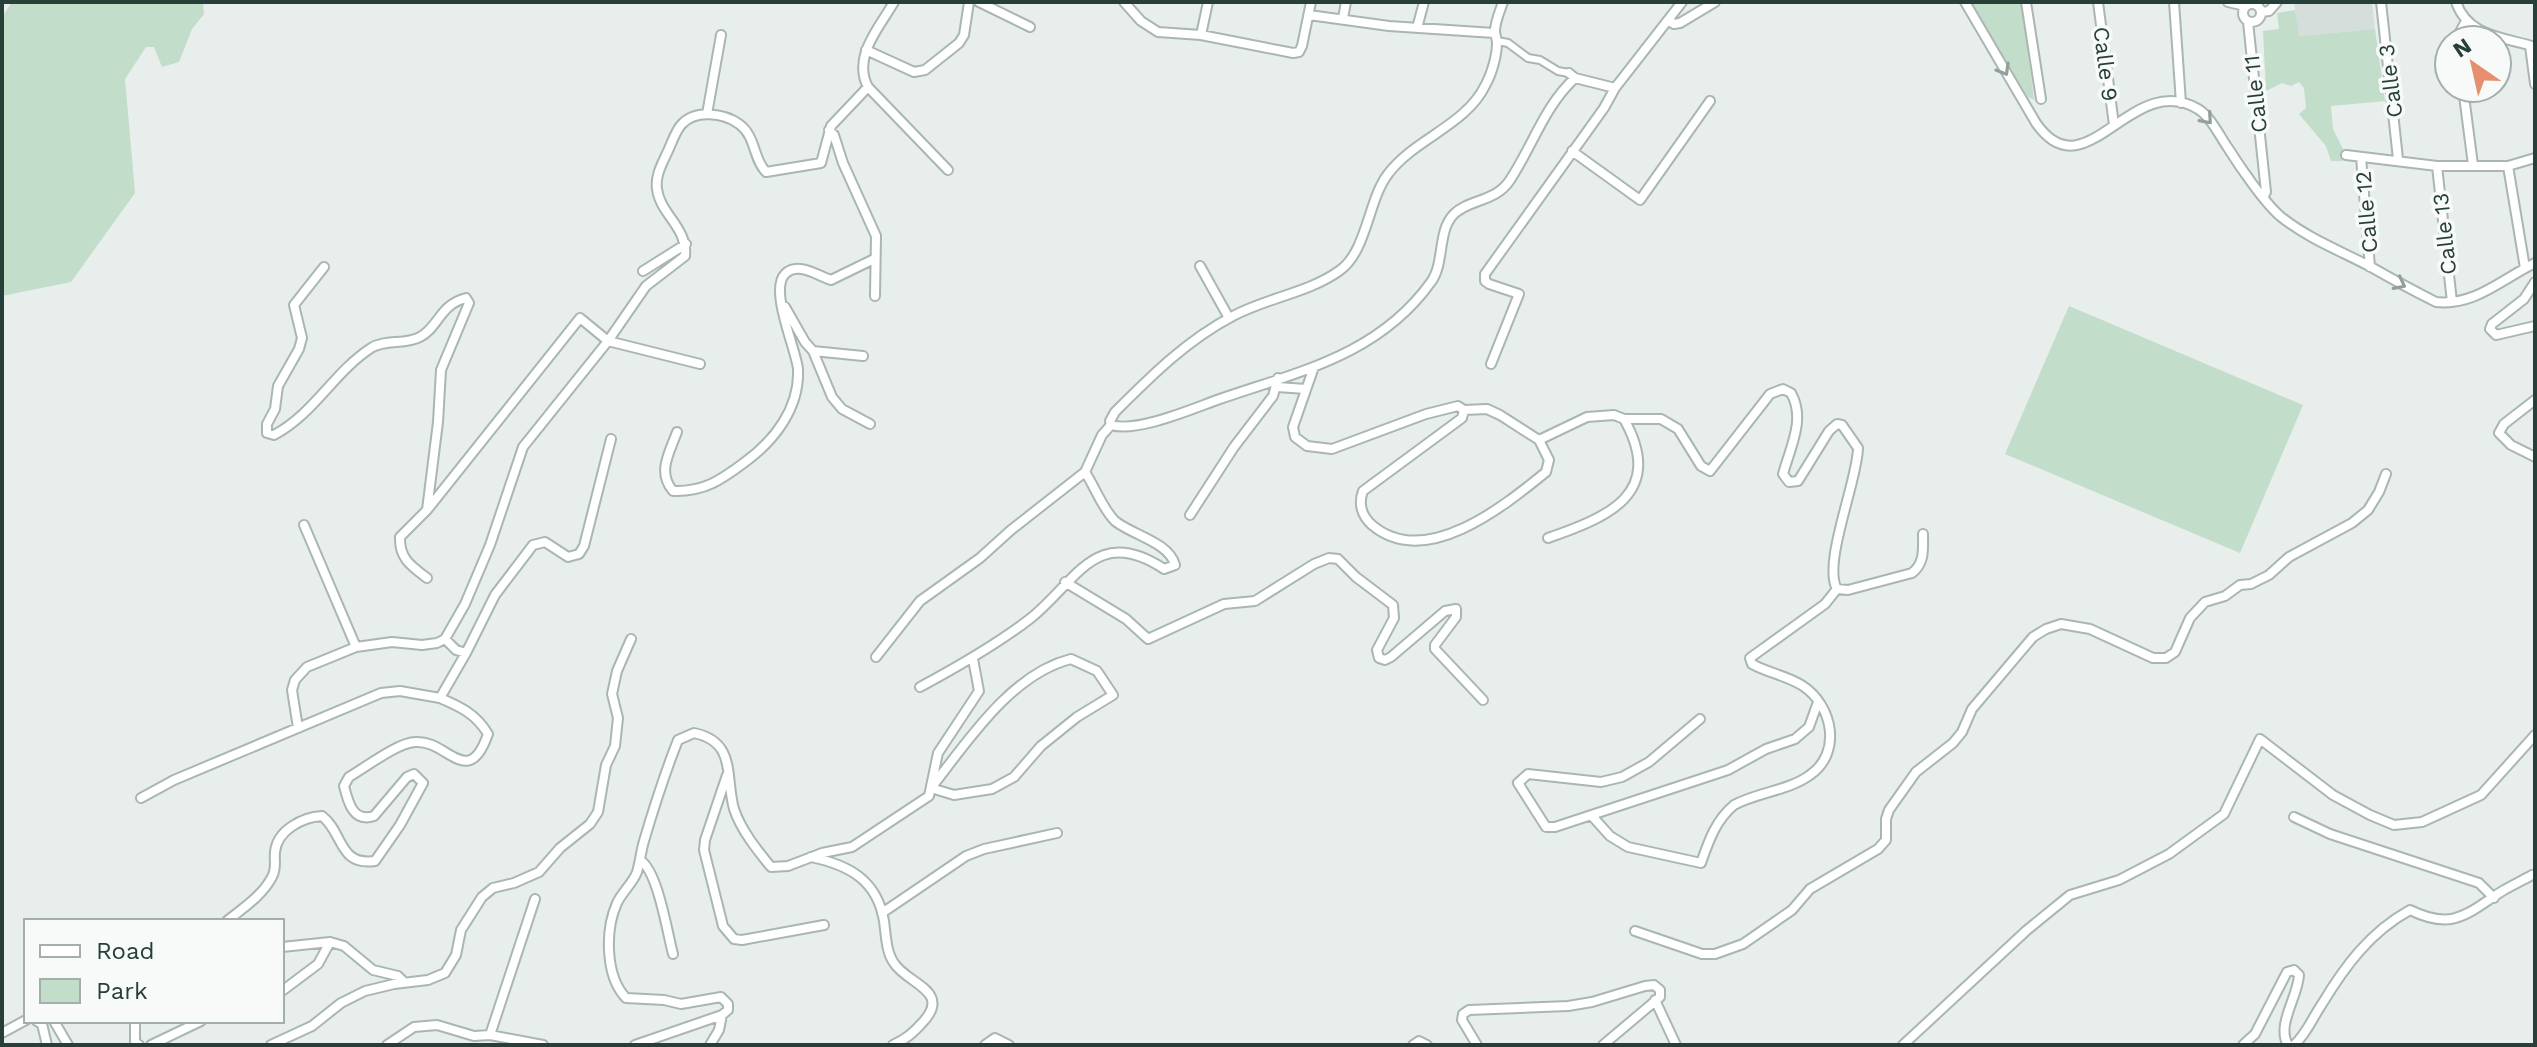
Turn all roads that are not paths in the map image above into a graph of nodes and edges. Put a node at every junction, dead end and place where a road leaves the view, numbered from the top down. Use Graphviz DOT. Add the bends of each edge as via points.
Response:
graph roads {
  1 [pos="894,2"];
  2 [pos="969,2"];
  3 [pos="979,2"];
  4 [pos="1124,2"];
  5 [pos="1208,2"];
  6 [pos="1311,2"];
  7 [pos="1346,2"];
  8 [pos="1424,2"];
  9 [pos="1503,2"];
  10 [pos="1682,2"];
  11 [pos="1715,2"];
  12 [pos="1965,2"];
  13 [pos="2026,2"];
  14 [pos="2098,2"];
  15 [pos="2174,2"];
  16 [pos="2228,2"];
  17 [pos="2277,2"];
  18 [pos="2381,2"];
  19 [pos="2456,2"];
  20 [pos="2245,6"];
  21 [pos="2261,12"];
  22 [pos="1309,15"];
  23 [pos="1343,18"];
  24 [pos="1669,21"];
  25 [pos="2466,21"];
  26 [pos="2248,22"];
  27 [pos="2464,24"];
  28 [pos="1030,27"];
  29 [pos="1417,28"];
  30 [pos="721,35"];
  31 [pos="1201,35"];
  32 [pos="1496,37"];
  33 [pos="2533,47"];
  34 [pos="866,50"];
  35 [pos="1572,75"];
  36 [pos="2535,84"];
  37 [pos="868,87"];
  38 [pos="1615,88"];
  39 [pos="2041,99"];
  40 [pos="1710,101"];
  41 [pos="2181,103"];
  42 [pos="2465,104"];
  43 [pos="707,114"];
  44 [pos="2114,125"];
  45 [pos="829,130"];
  46 [pos="1572,151"];
  47 [pos="2346,155"];
  48 [pos="2361,157"];
  49 [pos="2535,158"];
  50 [pos="2398,159"];
  51 [pos="2473,165"];
  52 [pos="2437,166"];
  53 [pos="2508,166"];
  54 [pos="2263,167"];
  55 [pos="948,170"];
  56 [pos="2243,172"];
  57 [pos="2264,196"];
  58 [pos="686,244"];
  59 [pos="874,259"];
  60 [pos="2535,263"];
  61 [pos="1200,266"];
  62 [pos="324,267"];
  63 [pos="2370,267"];
  64 [pos="2525,268"];
  65 [pos="643,271"];
  66 [pos="2535,282"];
  67 [pos="875,296"];
  68 [pos="2452,302"];
  69 [pos="783,307"];
  70 [pos="1229,318"];
  71 [pos="2535,326"];
  72 [pos="608,341"];
  73 [pos="813,351"];
  74 [pos="863,356"];
  75 [pos="700,364"];
  76 [pos="1491,364"];
  77 [pos="1314,367"];
  78 [pos="1278,382"];
  79 [pos="1306,389"];
  80 [pos="2535,400"];
  81 [pos="1464,410"];
  82 [pos="1624,419"];
  83 [pos="870,424"];
  84 [pos="1111,425"];
  85 [pos="677,432"];
  86 [pos="611,439"];
  87 [pos="1539,440"];
  88 [pos="2535,457"];
  89 [pos="1085,472"];
  90 [pos="2386,474"];
  91 [pos="427,510"];
  92 [pos="1190,515"];
  93 [pos="304,525"];
  94 [pos="1923,534"];
  95 [pos="1548,538"];
  96 [pos="427,578"];
  97 [pos="1065,582"];
  98 [pos="1837,589"];
  99 [pos="445,639"];
  100 [pos="631,639"];
  101 [pos="356,647"];
  102 [pos="466,653"];
  103 [pos="876,657"];
  104 [pos="973,659"];
  105 [pos="920,687"];
  106 [pos="440,698"];
  107 [pos="1483,700"];
  108 [pos="1818,702"];
  109 [pos="1700,719"];
  110 [pos="298,728"];
  111 [pos="2535,735"];
  112 [pos="729,767"];
  113 [pos="931,788"];
  114 [pos="141,798"];
  115 [pos="1592,816"];
  116 [pos="2294,817"];
  117 [pos="1057,833"];
  118 [pos="810,857"];
  119 [pos="640,860"];
  120 [pos="2534,872"];
  121 [pos="2494,898"];
  122 [pos="535,899"];
  123 [pos="882,913"];
  124 [pos="230,919"];
  125 [pos="824,925"];
  126 [pos="1635,931"];
  127 [pos="330,942"];
  128 [pos="284,947"];
  129 [pos="673,954"];
  130 [pos="404,982"];
  131 [pos="284,990"];
  132 [pos="1655,1000"];
  133 [pos="722,1015"];
  134 [pos="24,1021"];
  135 [pos="40,1023"];
  136 [pos="55,1023"];
  137 [pos="135,1023"];
  138 [pos="197,1023"];
  139 [pos="2,1033"];
  140 [pos="490,1035"];
  141 [pos="47,1045"];
  142 [pos="68,1045"];
  143 [pos="139,1045"];
  144 [pos="151,1045"];
  145 [pos="271,1045"];
  146 [pos="387,1045"];
  147 [pos="543,1045"];
  148 [pos="635,1045"];
  149 [pos="710,1045"];
  150 [pos="893,1045"];
  151 [pos="985,1045"];
  152 [pos="1009,1045"];
  153 [pos="1413,1045"];
  154 [pos="1427,1045"];
  155 [pos="1477,1045"];
  156 [pos="1603,1045"];
  157 [pos="1676,1045"];
  158 [pos="1903,1045"];
  159 [pos="2243,1045"];
  160 [pos="2291,1045"];
  1 -- 34 [label="street"];
  2 -- 34 [label="street" via="959,43 925,70 914,72"];
  3 -- 28 [label="street"];
  4 -- 31 [label="street" via="1158,32"];
  5 -- 31 [label="street"];
  6 -- 22 [label="street"];
  7 -- 23 [label="street"];
  8 -- 29 [label="street"];
  9 -- 32 [label="street"];
  10 -- 24 [label="street"];
  11 -- 24 [label="street" via="1680,23"];
  12 -- 44 [label="street, one-way" via="2051,140 2075,146 2088,143"];
  13 -- 39 [label="street"];
  14 -- 44 [label="street, Calle 9"];
  15 -- 41 [label="street"];
  16 -- 20 [label="street"];
  17 -- 21 [label="street"];
  18 -- 50 [label="street, Calle 3"];
  19 -- 25 [label="street"];
  20 -- 21 [label="street" via="2255,4"];
  20 -- 26 [label="street"];
  21 -- 26 [label="street" via="2258,20"];
  22 -- 23 [label="street"];
  22 -- 31 [label="street" via="1299,52"];
  23 -- 29 [label="street"];
  24 -- 38 [label="street"];
  25 -- 27 [label="street"];
  25 -- 33 [label="street" via="2488,35"];
  26 -- 54 [label="street, Calle 11"];
  29 -- 32 [label="street"];
  30 -- 43 [label="street"];
  32 -- 35 [label="street" via="1528,58"];
  32 -- 70 [label="street" via="1486,86 1440,134 1420,144 1388,174 1348,263"];
  33 -- 36 [label="street"];
  34 -- 37 [label="street" via="861,70"];
  35 -- 38 [label="street"];
  35 -- 77 [label="street" via="1509,182 1451,218 1437,274 1416,302 1368,342"];
  37 -- 45 [label="street"];
  37 -- 55 [label="street"];
  38 -- 46 [label="street"];
  40 -- 46 [label="street" via="1640,200"];
  41 -- 44 [label="street" via="2152,103"];
  41 -- 56 [label="street, one-way" via="2199,109 2210,121"];
  42 -- 51 [label="street"];
  43 -- 45 [label="street" via="743,127 766,172 821,163"];
  43 -- 58 [label="street" via="681,125 656,185"];
  45 -- 59 [label="street" via="876,236"];
  46 -- 76 [label="street" via="1485,274 1489,284 1519,294"];
  47 -- 48 [label="street"];
  48 -- 50 [label="street"];
  48 -- 63 [label="street, Calle 12"];
  49 -- 53 [label="street"];
  50 -- 52 [label="street"];
  51 -- 52 [label="street"];
  51 -- 53 [label="street"];
  52 -- 68 [label="street, Calle 13"];
  53 -- 64 [label="street"];
  54 -- 56 [label="street"];
  54 -- 57 [label="street, Calle 11"];
  56 -- 57 [label="street"];
  57 -- 63 [label="street" via="2279,215"];
  58 -- 65 [label="street"];
  58 -- 72 [label="street" via="685,256 646,286"];
  59 -- 67 [label="street"];
  59 -- 69 [label="street" via="831,280 801,269 788,271 781,282"];
  60 -- 64 [label="street"];
  61 -- 70 [label="street"];
  62 -- 91 [label="street" via="294,305 302,338 278,386 267,433 274,435 304,415 375,345 420,337 452,301 466,298 469,303 441,370"];
  63 -- 68 [label="street, one-way" via="2436,302"];
  64 -- 68 [label="street" via="2484,294"];
  66 -- 71 [label="street" via="2490,329 2496,335"];
  69 -- 73 [label="street"];
  69 -- 85 [label="street" via="798,370 796,391 780,428 764,448 712,486 673,491 664,470"];
  70 -- 84 [label="street" via="1192,340 1115,412"];
  72 -- 75 [label="street"];
  72 -- 91 [label="street" via="580,318"];
  72 -- 99 [label="street" via="523,447 490,545"];
  73 -- 74 [label="street"];
  73 -- 83 [label="street" via="832,397"];
  77 -- 78 [label="street"];
  77 -- 79 [label="street"];
  78 -- 79 [label="street"];
  78 -- 84 [label="street" via="1134,425"];
  78 -- 92 [label="street"];
  79 -- 81 [label="street" via="1293,432 1297,440 1319,449 1352,443 1450,407"];
  80 -- 88 [label="street" via="2499,433"];
  81 -- 87 [label="street" via="1487,409"];
  81 -- 87 [label="street" via="1462,418 1363,491 1361,509 1372,525 1392,538 1419,541 1478,522 1546,472 1549,460"];
  82 -- 87 [label="street" via="1587,417"];
  82 -- 95 [label="street" via="1637,461 1631,491 1606,515"];
  82 -- 98 [label="street" via="1671,423 1710,471 1770,394 1787,390 1797,409 1796,436 1783,474 1792,483 1829,431 1842,425 1858,456 1840,533"];
  84 -- 89 [label="street"];
  86 -- 102 [label="street" via="579,554 568,557 545,542 533,545 495,595"];
  89 -- 97 [label="street" via="1116,521 1170,554 1175,565 1164,569 1119,552 1090,560"];
  89 -- 103 [label="street" via="920,601"];
  90 -- 126 [label="street" via="2368,510 2352,523 2289,557 2269,575 2205,602 2166,658 2153,658 2090,629 2061,624 2033,637 1972,709 1953,743 1916,772 1889,810 1886,840 1878,849 1810,889 1792,910 1743,944 1702,954"];
  91 -- 96 [label="street" via="400,537 399,549"];
  93 -- 101 [label="street"];
  94 -- 98 [label="street" via="1923,559 1912,573"];
  97 -- 104 [label="street" via="1033,616"];
  97 -- 107 [label="street" via="1126,619 1148,639 1224,604 1255,601 1314,564 1338,559 1393,605 1394,618 1377,650 1379,658 1391,657 1445,611 1456,609 1435,649"];
  98 -- 108 [label="street" via="1750,661 1801,684"];
  99 -- 101 [label="street"];
  99 -- 102 [label="street"];
  100 -- 130 [label="street" via="612,694 618,718 615,746 598,812 539,872 482,897 461,930 456,955 445,973"];
  101 -- 110 [label="street" via="299,673 292,690"];
  102 -- 106 [label="street"];
  104 -- 105 [label="street"];
  104 -- 113 [label="street" via="979,691 938,753"];
  106 -- 110 [label="street" via="381,693"];
  106 -- 124 [label="street" via="480,719 488,734 482,750 458,761 416,741 349,777 344,786 349,806 367,818 407,777 414,774 423,783 375,861 353,859 322,816 287,830 275,847 271,880"];
  108 -- 115 [label="street" via="1809,727 1795,739 1728,770"];
  108 -- 115 [label="street" via="1830,720 1831,734 1828,753 1817,769 1724,813 1701,863 1628,847"];
  109 -- 115 [label="street" via="1649,762 1622,777 1601,782 1528,774 1518,783 1546,827"];
  110 -- 114 [label="street"];
  111 -- 158 [label="street" via="2481,795 2422,822 2394,825 2333,795 2260,739 2224,814 2119,880 2070,895"];
  112 -- 118 [label="street" via="735,812 771,867"];
  112 -- 119 [label="street" via="705,735 678,740"];
  112 -- 125 [label="street" via="704,850 723,926 742,940"];
  113 -- 113 [label="street" via="954,795 992,789 1014,777 1077,717 1113,695 1097,671 1071,659 1054,663 996,705"];
  113 -- 118 [label="street" via="923,801 852,847"];
  116 -- 121 [label="street" via="2479,883"];
  117 -- 123 [label="street" via="966,856"];
  118 -- 123 [label="street" via="858,873"];
  119 -- 129 [label="street" via="653,878"];
  119 -- 133 [label="street" via="611,920 617,988 626,998 681,1004 721,997 728,1004"];
  120 -- 121 [label="street"];
  121 -- 160 [label="street" via="2466,916 2438,918 2410,910 2387,924 2338,978"];
  122 -- 140 [label="street"];
  123 -- 150 [label="street" via="894,964 922,986 933,1006 906,1039"];
  127 -- 128 [label="street"];
  127 -- 130 [label="street" via="344,946 373,970"];
  127 -- 131 [label="street" via="318,964"];
  130 -- 145 [label="street" via="365,991"];
  132 -- 155 [label="street" via="1660,990 1654,985 1568,1006 1469,1010 1462,1020"];
  132 -- 156 [label="street"];
  132 -- 157 [label="street"];
  133 -- 148 [label="street"];
  133 -- 149 [label="street"];
  134 -- 139 [label="street"];
  135 -- 141 [label="street"];
  136 -- 142 [label="street"];
  137 -- 143 [label="street"];
  138 -- 144 [label="street"];
  140 -- 146 [label="street" via="423,1025"];
  140 -- 147 [label="street"];
  151 -- 152 [label="street" via="995,1038"];
  153 -- 154 [label="street"];
  159 -- 160 [label="street" via="2255,1034 2287,972 2294,970 2298,983 2283,1032"];
}
